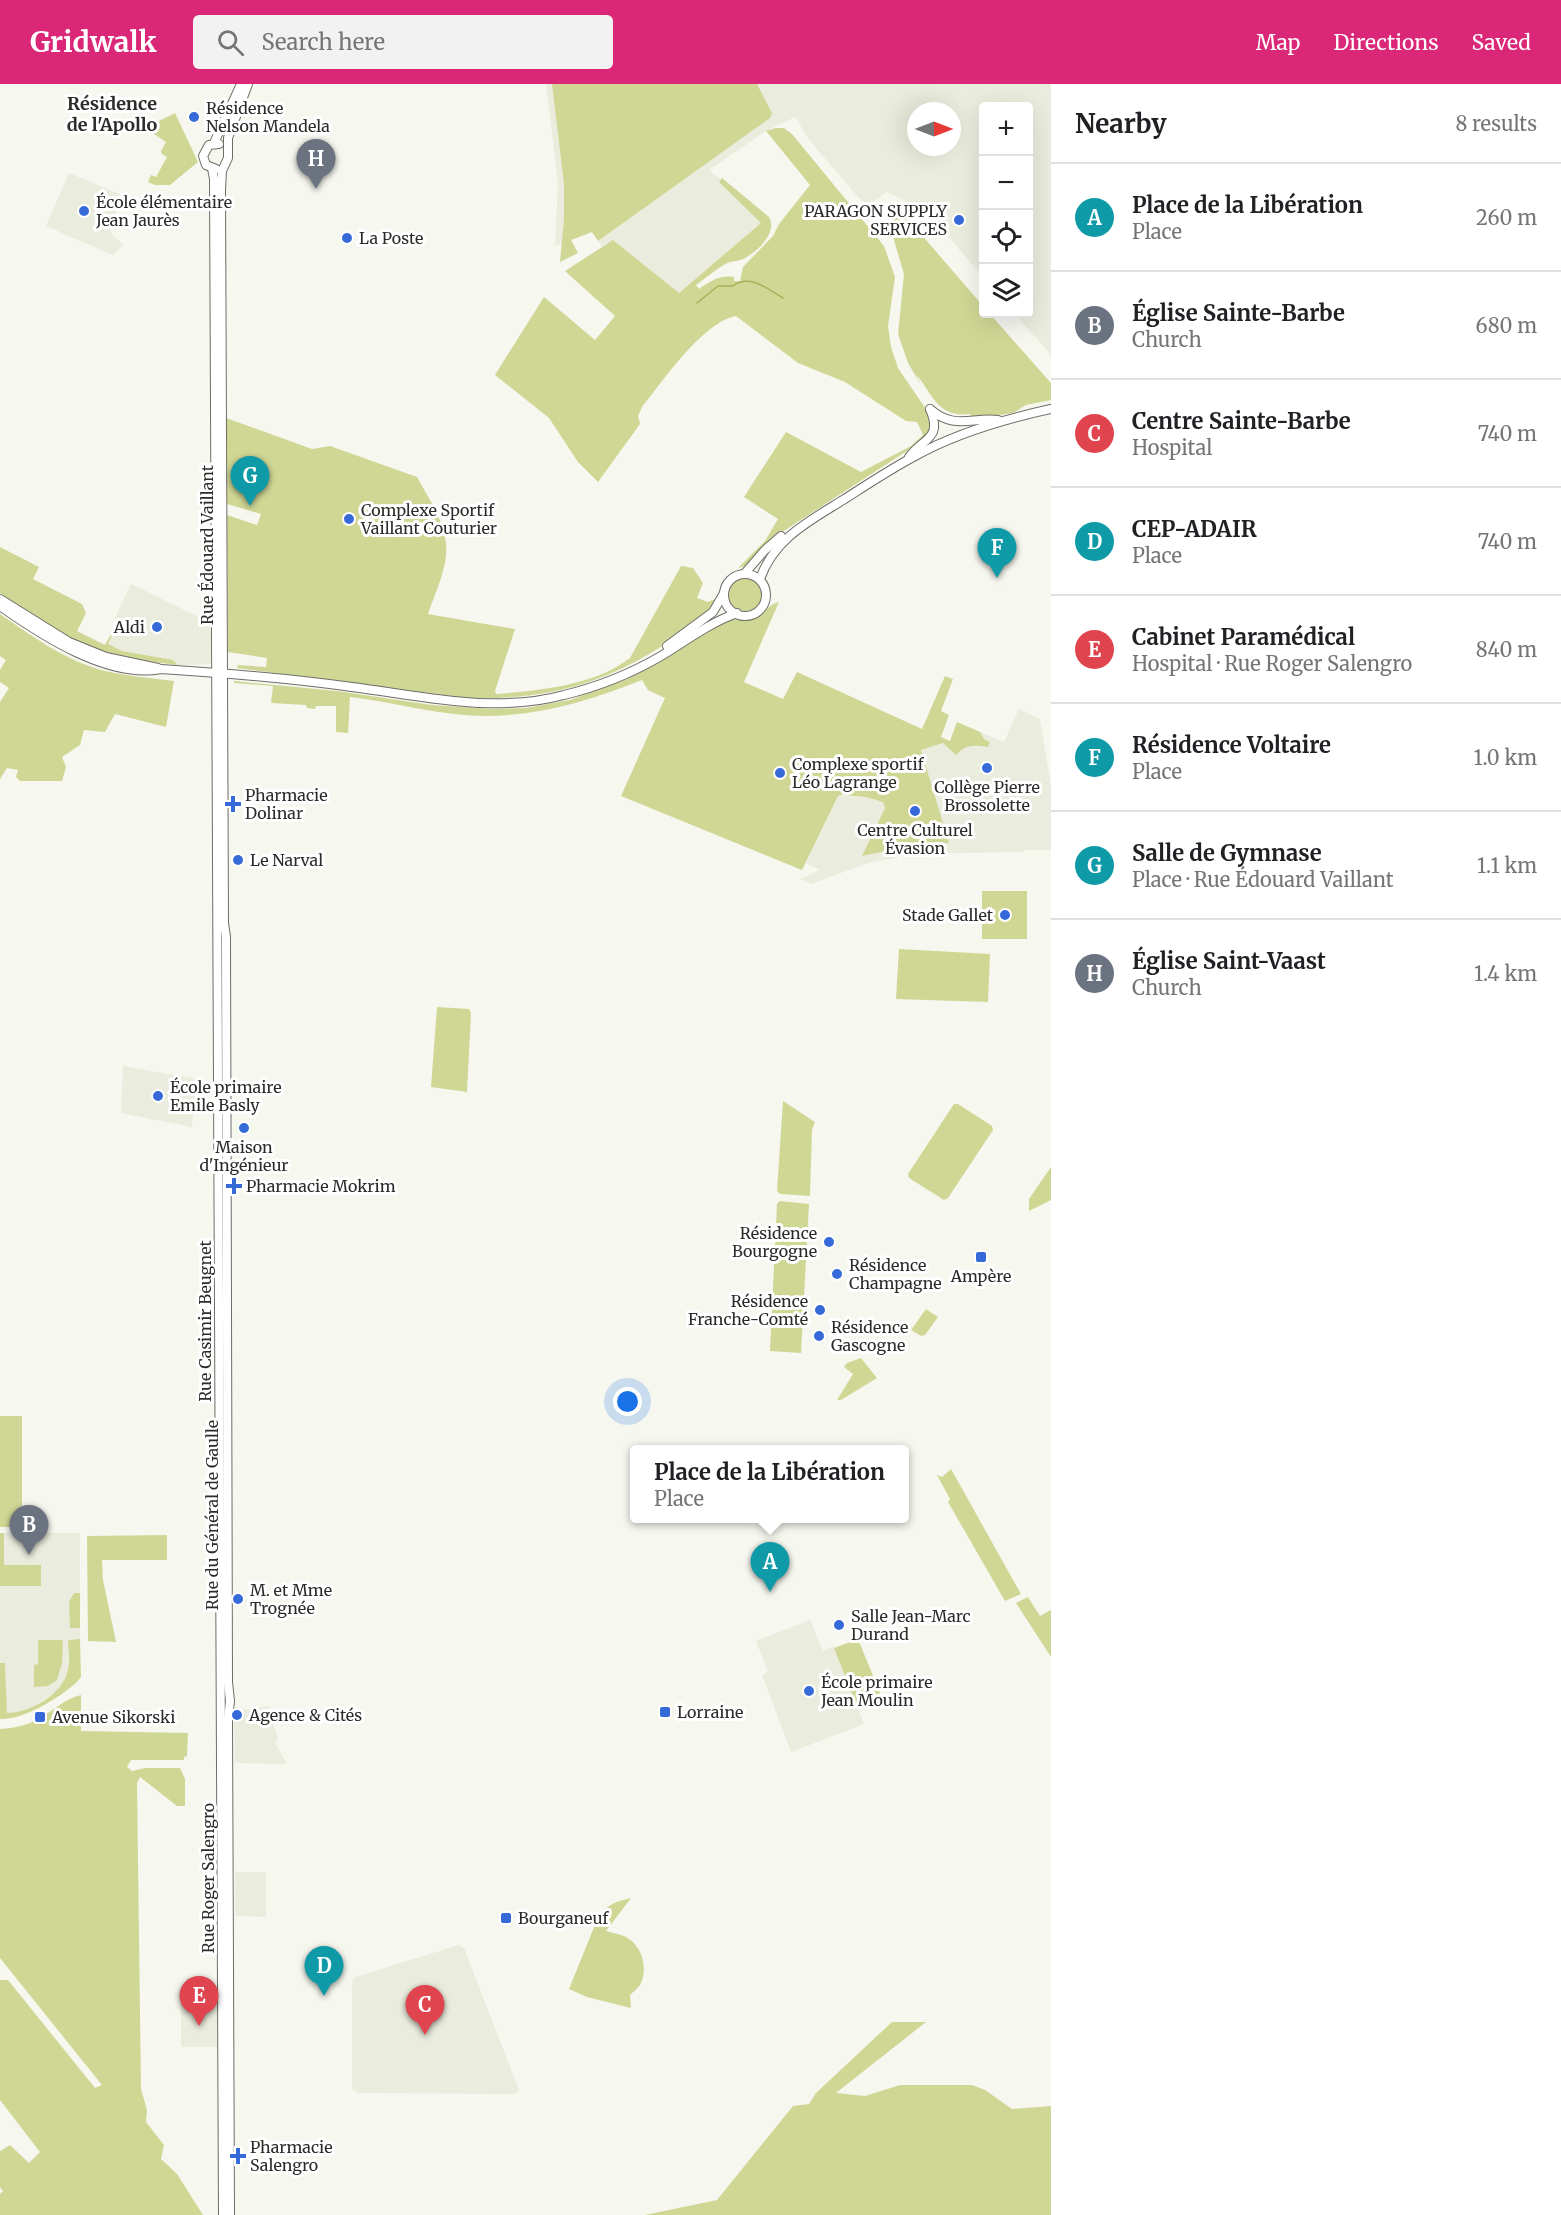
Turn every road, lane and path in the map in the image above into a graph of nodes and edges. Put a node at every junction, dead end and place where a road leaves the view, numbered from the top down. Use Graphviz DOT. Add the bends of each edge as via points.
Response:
graph roads {
  1 [pos="241,84"];
  2 [pos="248,84"];
  3 [pos="214,143"];
  4 [pos="226,150"];
  5 [pos="224,166"];
  6 [pos="212,168"];
  7 [pos="1051,409"];
  8 [pos="1001,421"];
  9 [pos="905,462"];
  10 [pos="793,532"];
  11 [pos="745,573"];
  12 [pos="760,579"];
  13 [pos="724,593"];
  14 [pos="0,598"];
  15 [pos="0,606"];
  16 [pos="736,614"];
  17 [pos="637,667"];
  18 [pos="161,669"];
  19 [pos="220,673"];
  20 [pos="221,923"];
  21 [pos="222,1720"];
  22 [pos="229,1834"];
  23 [pos="224,2215"];
  24 [pos="230,2215"];
  1 -- 3 [label="main road"];
  2 -- 4 [label="main road"];
  3 -- 4 [label="main road"];
  3 -- 6 [label="main road" via="206,147 203,156"];
  4 -- 5 [label="main road"];
  5 -- 6 [label="main road"];
  5 -- 19 [label="main road, Rue Édouard Vaillant"];
  6 -- 19 [label="main road, Rue Édouard Vaillant"];
  7 -- 8 [label="main road"];
  8 -- 9 [label="main road"];
  8 -- 9 [label="main road" via="955,422 930,409 935,424 933,434"];
  9 -- 10 [label="main road"];
  10 -- 11 [label="main road" via="765,550"];
  10 -- 12 [label="main road" via="770,556"];
  11 -- 12 [label="main road"];
  11 -- 13 [label="main road" via="733,577"];
  12 -- 16 [label="main road" via="766,595 763,607 752,615"];
  13 -- 16 [label="main road" via="729,609"];
  13 -- 17 [label="main road" via="713,612"];
  14 -- 18 [label="main road" via="69,642 106,657"];
  15 -- 18 [label="main road" via="84,656 138,670"];
  16 -- 17 [label="main road"];
  17 -- 19 [label="main road" via="563,696 500,704"];
  18 -- 19 [label="main road"];
  19 -- 20 [label="main road, Rue Édouard Vaillant"];
  20 -- 21 [label="main road, Rue Casimir Beugnet"];
  20 -- 22 [label="main road, Rue du Général de Gaulle" via="226,937"];
  21 -- 23 [label="main road, Rue Roger Salengro"];
  22 -- 24 [label="main road, Rue Roger Salengro"];
}
